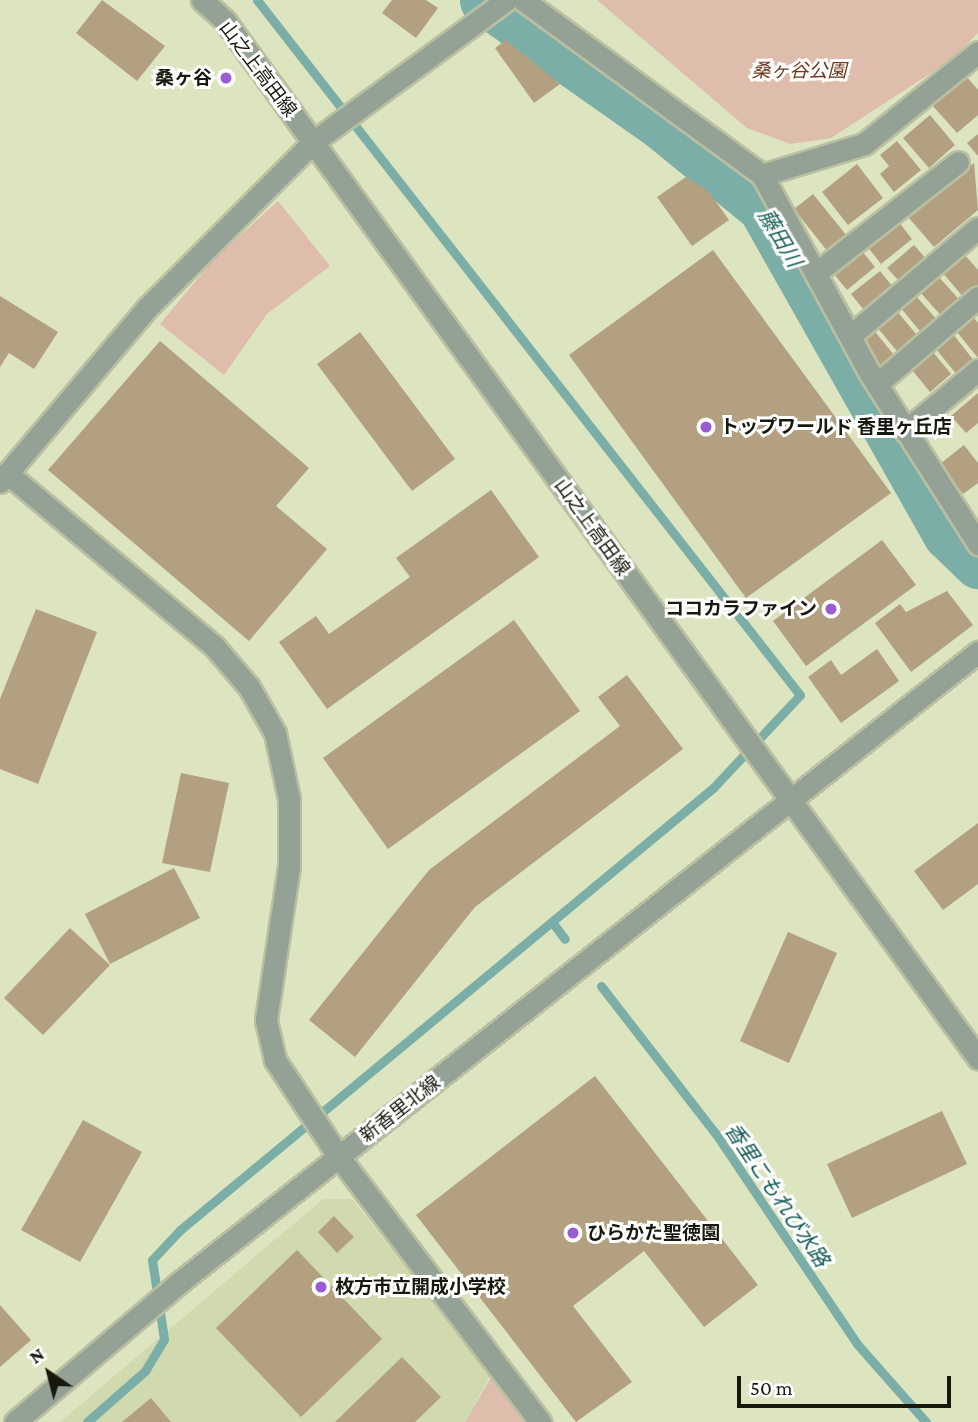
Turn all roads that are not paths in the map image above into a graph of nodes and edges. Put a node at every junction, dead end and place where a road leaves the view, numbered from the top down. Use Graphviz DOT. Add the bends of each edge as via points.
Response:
graph roads {
  1 [pos="202,0"];
  2 [pos="523,0"];
  3 [pos="503,2"];
  4 [pos="978,52"];
  5 [pos="313,142"];
  6 [pos="958,162"];
  7 [pos="762,175"];
  8 [pos="978,228"];
  9 [pos="816,273"];
  10 [pos="978,297"];
  11 [pos="850,337"];
  12 [pos="978,370"];
  13 [pos="877,384"];
  14 [pos="905,431"];
  15 [pos="4,478"];
  16 [pos="974,534"];
  17 [pos="977,654"];
  18 [pos="791,801"];
  19 [pos="978,1058"];
  20 [pos="339,1157"];
  21 [pos="15,1422"];
  22 [pos="540,1422"];
  1 -- 5 [label="street, 山之上高田線"];
  2 -- 7 [label="street"];
  3 -- 5 [label="street"];
  4 -- 7 [label="street" via="864,144"];
  5 -- 15 [label="street" via="148,307"];
  5 -- 18 [label="street, 山之上高田線"];
  6 -- 9 [label="street"];
  7 -- 9 [label="street"];
  8 -- 11 [label="street"];
  9 -- 11 [label="street"];
  10 -- 13 [label="street"];
  11 -- 13 [label="street"];
  12 -- 14 [label="street"];
  13 -- 14 [label="street"];
  14 -- 16 [label="street"];
  15 -- 20 [label="street" via="214,646 249,687 275,733 289,799 289,866 266,1020 275,1060"];
  17 -- 18 [label="street, 新香里北線"];
  18 -- 19 [label="street, 山之上高田線"];
  18 -- 20 [label="street, 新香里北線"];
  20 -- 21 [label="street, 新香里北線" via="172,1289"];
  20 -- 22 [label="street"];
}
